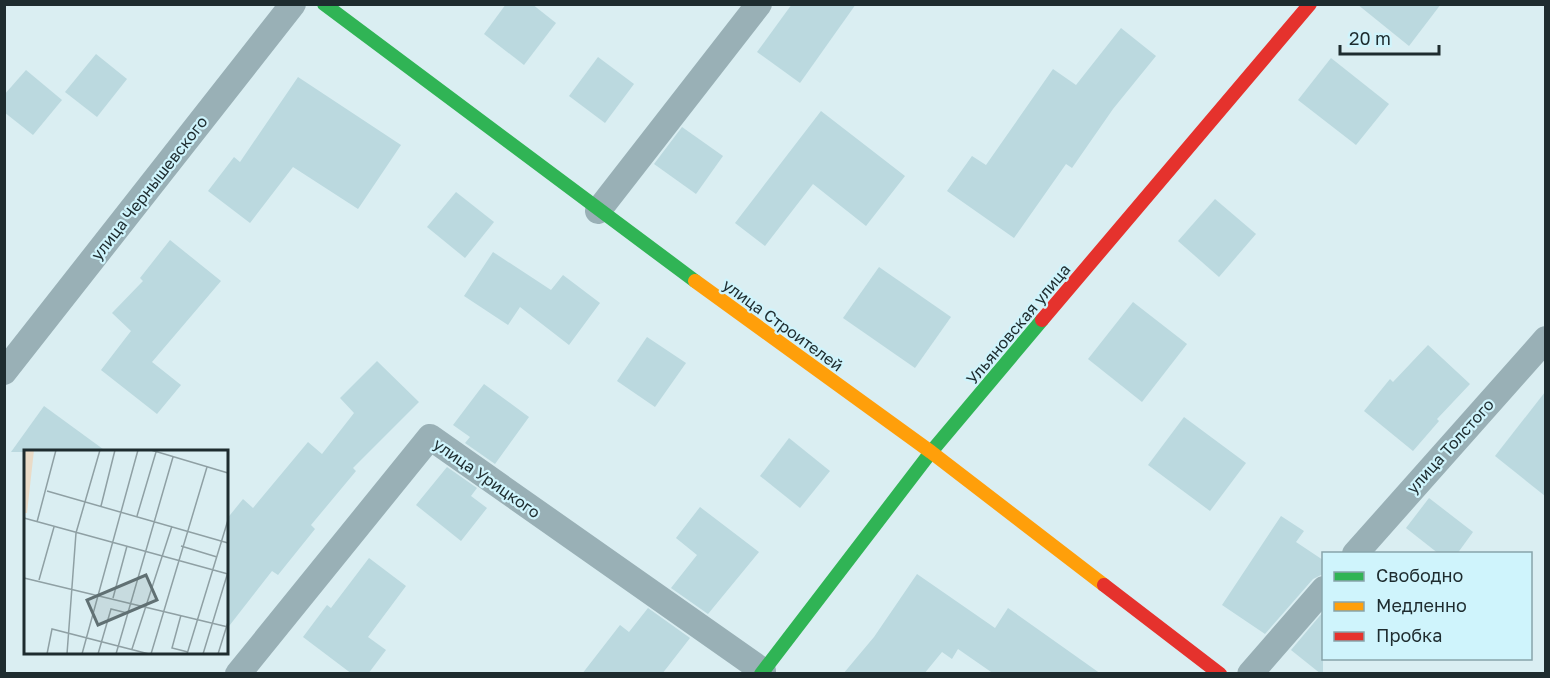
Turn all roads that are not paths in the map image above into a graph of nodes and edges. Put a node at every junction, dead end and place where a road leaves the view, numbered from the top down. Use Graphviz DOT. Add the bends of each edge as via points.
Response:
graph roads {
  1 [pos="293,4"];
  2 [pos="324,4"];
  3 [pos="759,4"];
  4 [pos="1310,4"];
  5 [pos="598,211"];
  6 [pos="1545,339"];
  7 [pos="4,372"];
  8 [pos="931,452"];
  9 [pos="1356,552"];
  10 [pos="1322,590"];
  11 [pos="762,673"];
  12 [pos="238,674"];
  13 [pos="1220,674"];
  14 [pos="1250,674"];
  1 -- 7 [label="street, улица Чернышевского"];
  2 -- 5 [label="street, улица Строителей"];
  3 -- 5 [label="street"];
  4 -- 8 [label="street, Ульяновская улица"];
  5 -- 8 [label="street, улица Строителей"];
  6 -- 9 [label="street, улица Толстого"];
  8 -- 11 [label="street, Ульяновская улица"];
  8 -- 13 [label="street, улица Строителей"];
  10 -- 14 [label="street"];
  11 -- 12 [label="street, улица Урицкого" via="430,438"];
}
